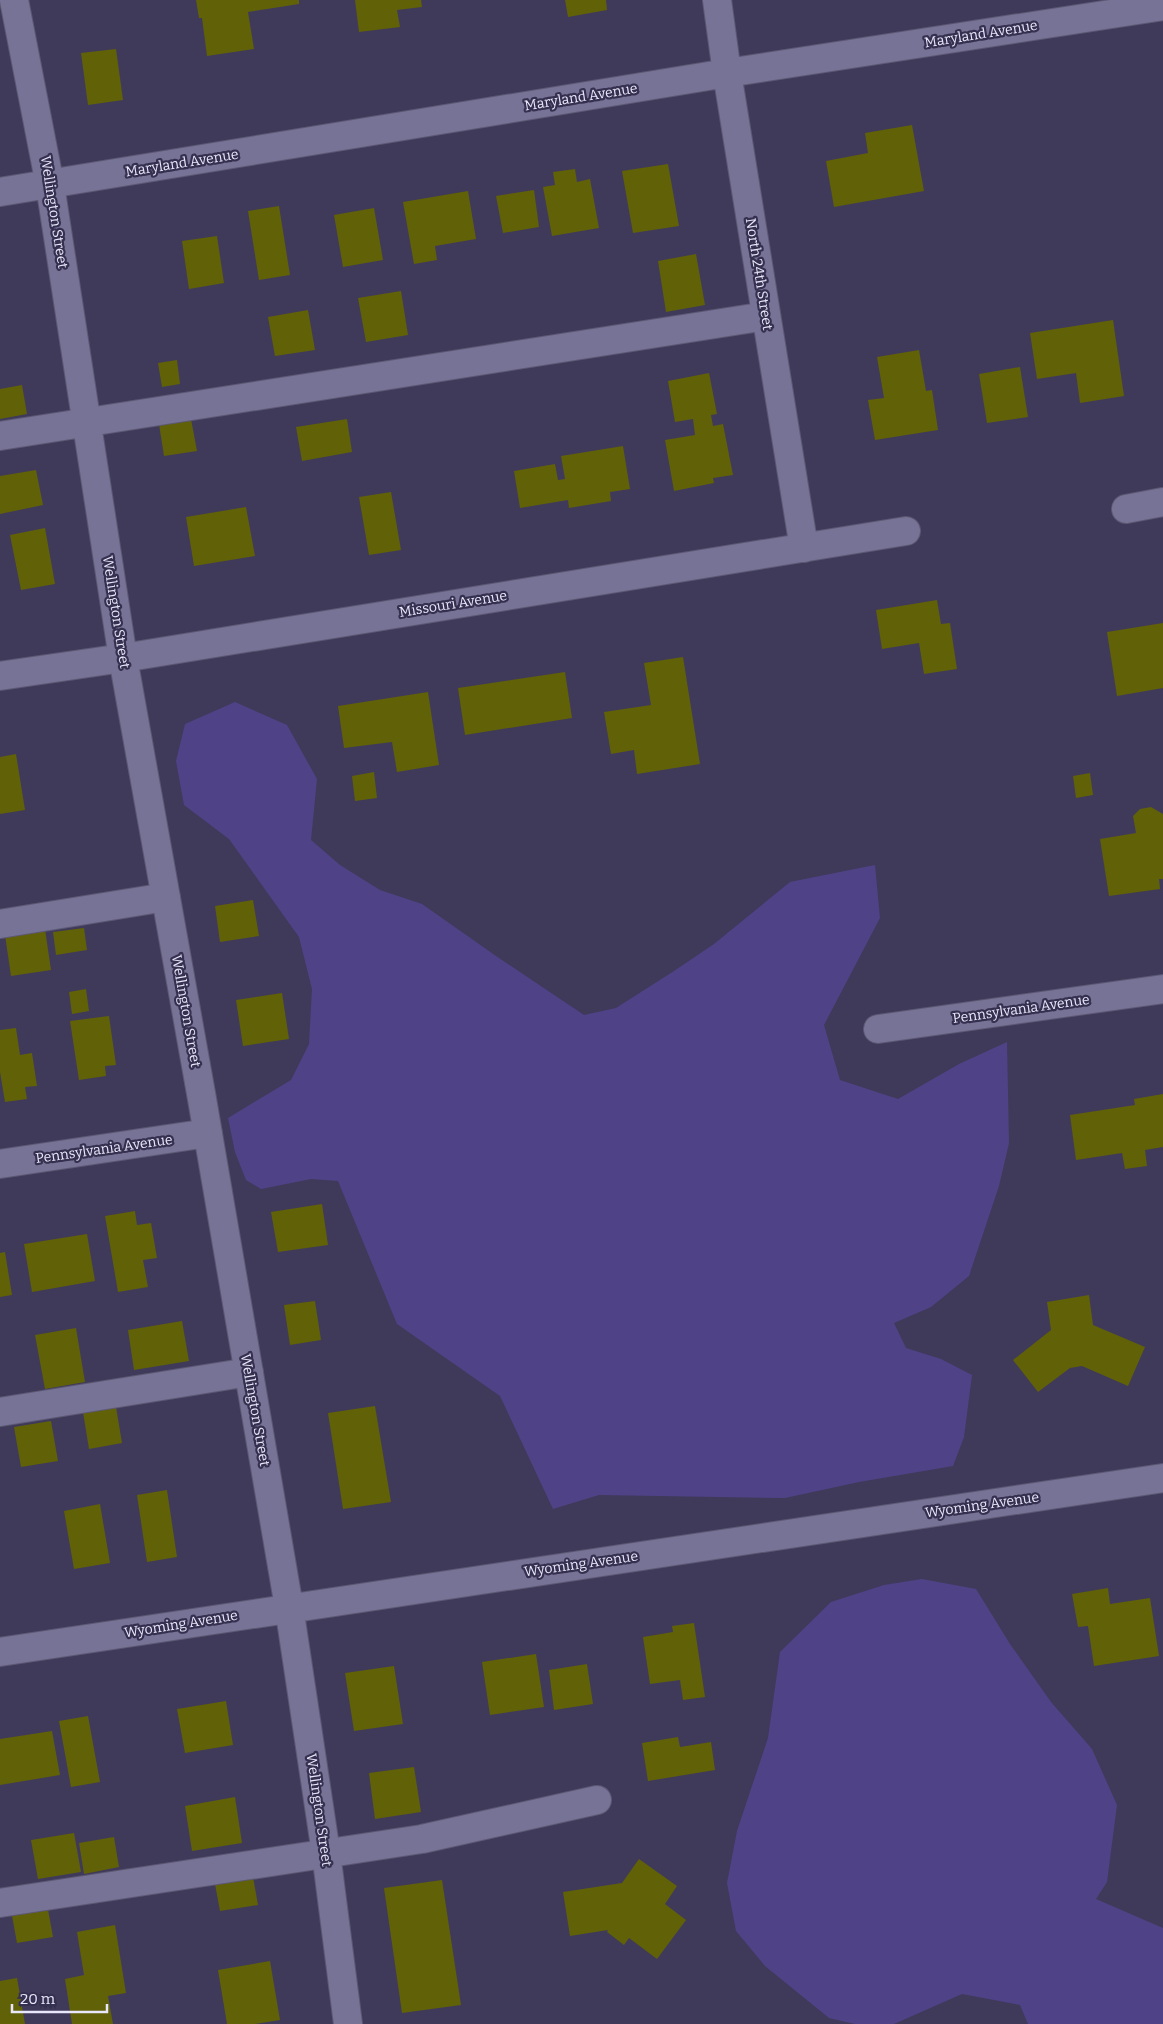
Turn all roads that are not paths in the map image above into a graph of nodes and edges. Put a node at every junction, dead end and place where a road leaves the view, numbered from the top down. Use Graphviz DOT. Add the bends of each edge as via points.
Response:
graph roads {
  1 [pos="14,0"];
  2 [pos="717,0"];
  3 [pos="1163,6"];
  4 [pos="727,73"];
  5 [pos="50,185"];
  6 [pos="0,192"];
  7 [pos="766,316"];
  8 [pos="87,423"];
  9 [pos="0,436"];
  10 [pos="1163,502"];
  11 [pos="1126,509"];
  12 [pos="906,531"];
  13 [pos="804,548"];
  14 [pos="123,658"];
  15 [pos="0,676"];
  16 [pos="166,897"];
  17 [pos="0,924"];
  18 [pos="1163,989"];
  19 [pos="878,1029"];
  20 [pos="208,1133"];
  21 [pos="0,1164"];
  22 [pos="249,1372"];
  23 [pos="0,1412"];
  24 [pos="1163,1478"];
  25 [pos="289,1607"];
  26 [pos="0,1652"];
  27 [pos="596,1800"];
  28 [pos="326,1853"];
  29 [pos="0,1903"];
  30 [pos="348,2024"];
  1 -- 5 [label="street, Wellington Street"];
  2 -- 4 [label="street, North 24th Street"];
  3 -- 4 [label="street, Maryland Avenue"];
  4 -- 5 [label="street, Maryland Avenue"];
  4 -- 7 [label="street, North 24th Street"];
  5 -- 6 [label="street, Maryland Avenue"];
  5 -- 8 [label="street, Wellington Street"];
  7 -- 8 [label="street"];
  7 -- 13 [label="street, North 24th Street"];
  8 -- 9 [label="street"];
  8 -- 14 [label="street, Wellington Street"];
  10 -- 11 [label="street"];
  12 -- 13 [label="street, Missouri Avenue"];
  13 -- 14 [label="street, Missouri Avenue"];
  14 -- 15 [label="street, Missouri Avenue"];
  14 -- 16 [label="street, Wellington Street"];
  16 -- 17 [label="street"];
  16 -- 20 [label="street, Wellington Street"];
  18 -- 19 [label="street, Pennsylvania Avenue"];
  20 -- 21 [label="street, Pennsylvania Avenue"];
  20 -- 22 [label="street, Wellington Street"];
  22 -- 23 [label="street"];
  22 -- 25 [label="street, Wellington Street"];
  24 -- 25 [label="street, Wyoming Avenue"];
  25 -- 26 [label="street, Wyoming Avenue"];
  25 -- 28 [label="street, Wellington Street"];
  27 -- 28 [label="street" via="422,1839"];
  28 -- 29 [label="street"];
  28 -- 30 [label="street, Wellington Street"];
}
